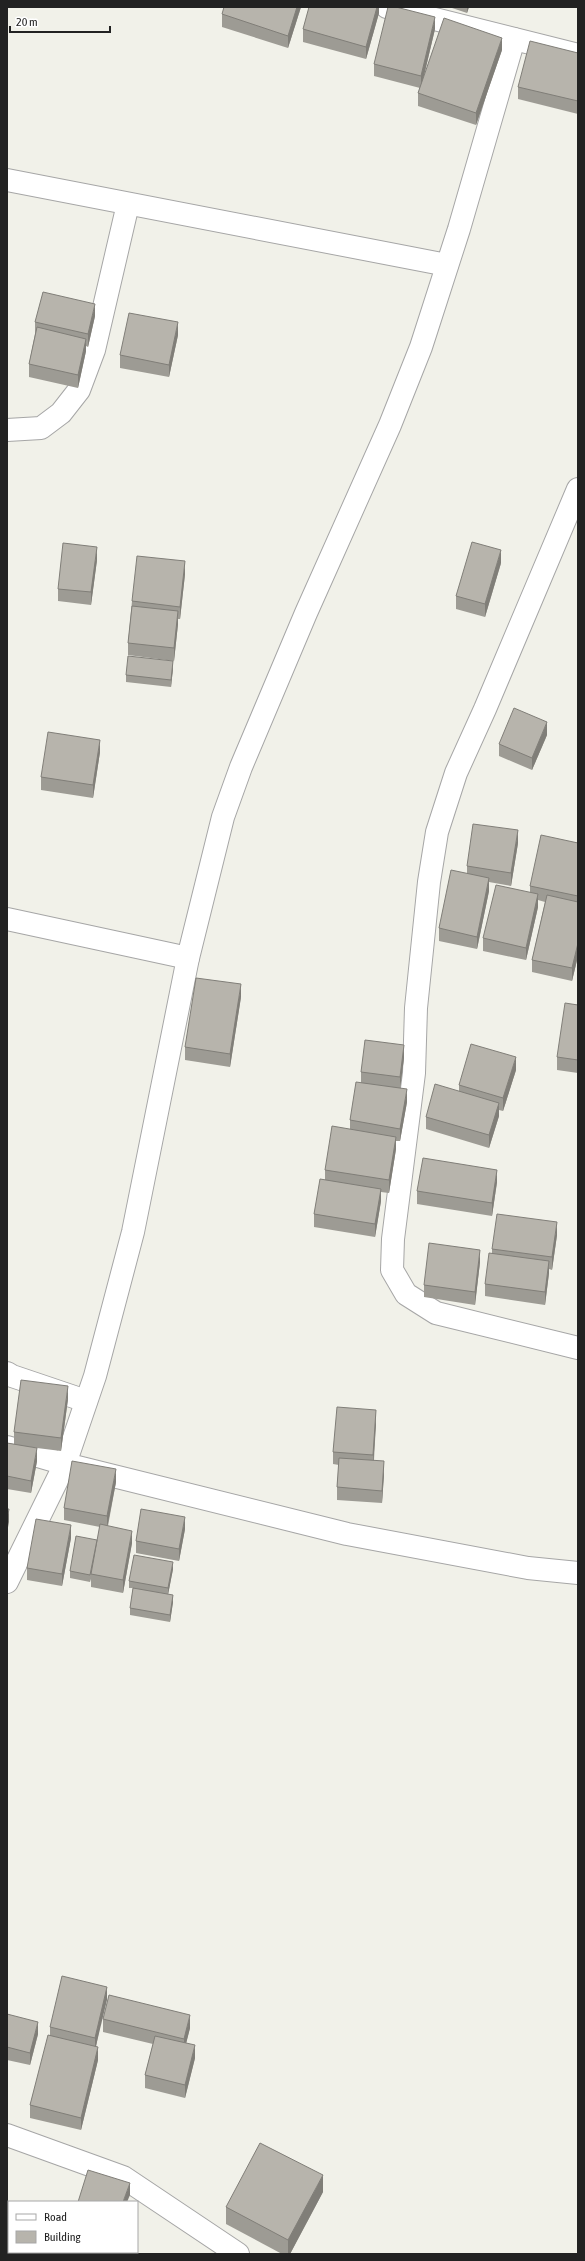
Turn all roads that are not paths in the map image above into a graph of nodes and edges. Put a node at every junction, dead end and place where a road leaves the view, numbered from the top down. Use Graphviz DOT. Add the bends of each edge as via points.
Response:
graph roads {
  1 [pos="387,7"];
  2 [pos="514,39"];
  3 [pos="578,55"];
  4 [pos="7,180"];
  5 [pos="128,204"];
  6 [pos="447,265"];
  7 [pos="7,430"];
  8 [pos="578,488"];
  9 [pos="7,919"];
  10 [pos="188,958"];
  11 [pos="578,1348"];
  12 [pos="7,1373"];
  13 [pos="86,1401"];
  14 [pos="7,1447"];
  15 [pos="65,1464"];
  16 [pos="578,1573"];
  17 [pos="7,1582"];
  18 [pos="7,2135"];
  19 [pos="238,2254"];
  1 -- 2 [label="street"];
  2 -- 3 [label="street"];
  2 -- 6 [label="street"];
  4 -- 5 [label="street"];
  5 -- 6 [label="street"];
  5 -- 7 [label="street" via="94,350 79,390 61,413 41,428"];
  6 -- 10 [label="street" via="422,347 390,425 306,612 241,767 223,817"];
  8 -- 11 [label="street" via="456,774 437,832 429,882 416,1008 414,1073 393,1238 392,1270 406,1294 436,1313"];
  9 -- 10 [label="street"];
  10 -- 13 [label="street" via="133,1232"];
  12 -- 13 [label="street"];
  13 -- 15 [label="street"];
  14 -- 15 [label="street"];
  15 -- 16 [label="street" via="347,1534 528,1568"];
  15 -- 17 [label="street"];
  18 -- 19 [label="street" via="123,2177"];
}
